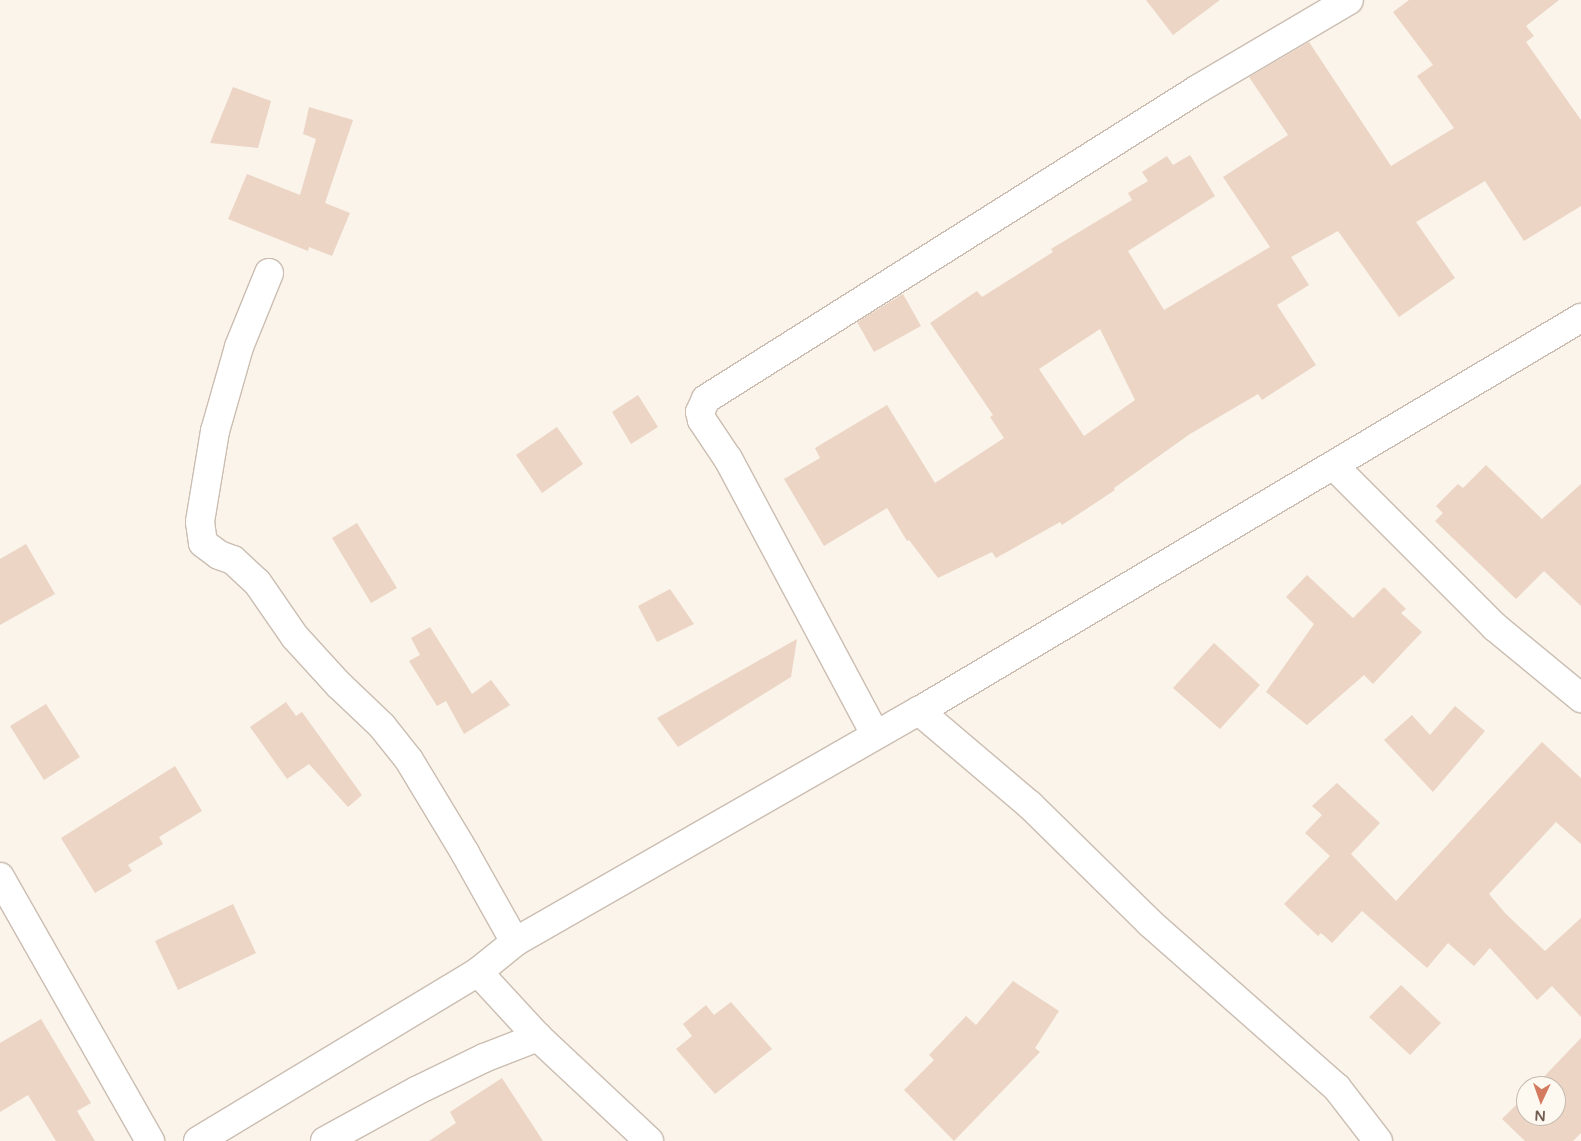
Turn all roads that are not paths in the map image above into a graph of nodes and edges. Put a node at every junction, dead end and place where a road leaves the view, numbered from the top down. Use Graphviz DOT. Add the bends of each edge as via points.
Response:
graph roads {
  1 [pos="1349,0"];
  2 [pos="269,273"];
  3 [pos="1581,318"];
  4 [pos="1334,466"];
  5 [pos="1581,698"];
  6 [pos="919,711"];
  7 [pos="875,734"];
  8 [pos="0,877"];
  9 [pos="515,942"];
  10 [pos="478,972"];
  11 [pos="538,1037"];
  12 [pos="1374,1140"];
  13 [pos="150,1141"];
  14 [pos="198,1141"];
  15 [pos="325,1141"];
  16 [pos="649,1141"];
  1 -- 7 [label="street" via="1198,88 706,399 700,412 702,420 728,460"];
  2 -- 9 [label="street" via="238,347 216,431 200,522 203,543 219,555 233,560 252,576 295,637 382,726 409,760"];
  3 -- 4 [label="street"];
  4 -- 5 [label="street" via="1495,627"];
  4 -- 6 [label="street"];
  6 -- 7 [label="street"];
  6 -- 12 [label="street" via="1030,805 1150,923 1337,1088"];
  7 -- 9 [label="street"];
  8 -- 13 [label="street"];
  9 -- 10 [label="street"];
  10 -- 11 [label="street"];
  10 -- 14 [label="street"];
  11 -- 15 [label="street" via="484,1058 416,1091"];
  11 -- 16 [label="street"];
}
